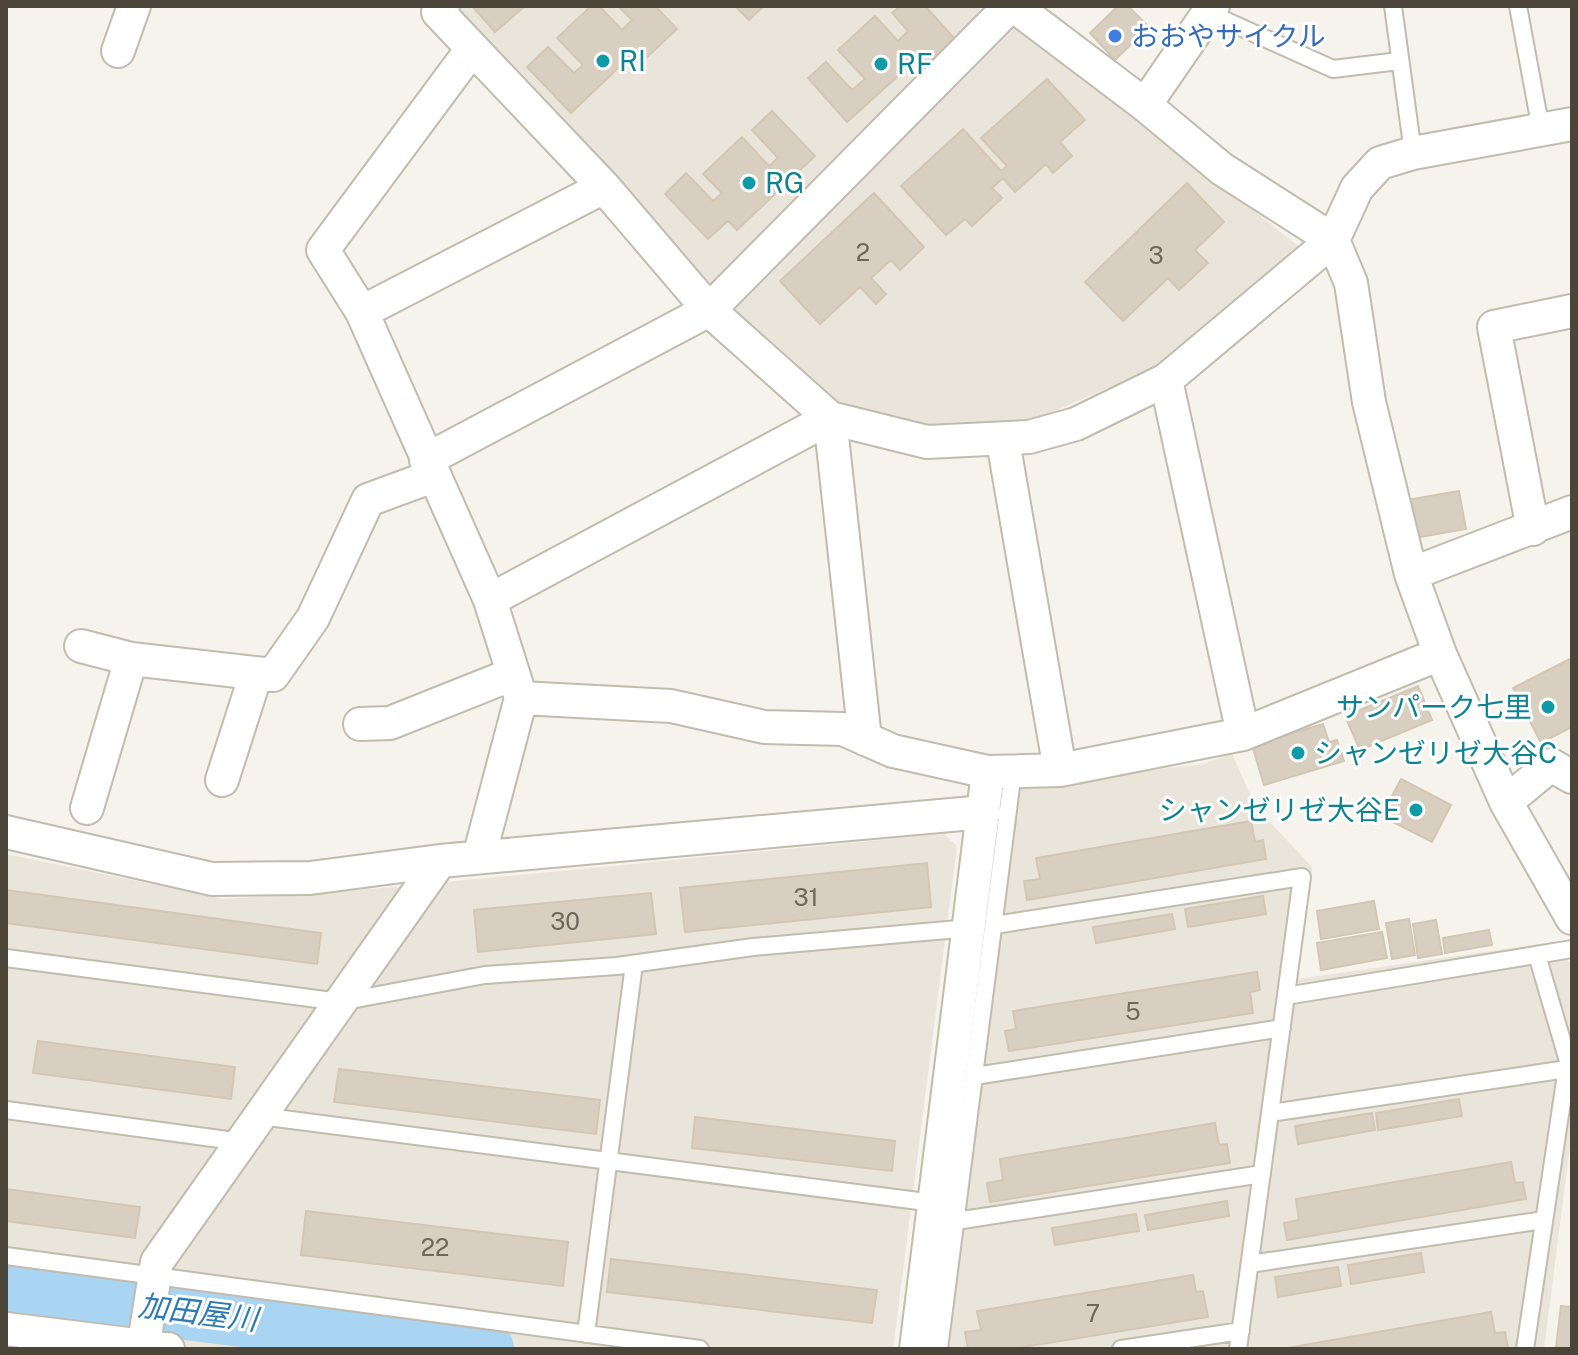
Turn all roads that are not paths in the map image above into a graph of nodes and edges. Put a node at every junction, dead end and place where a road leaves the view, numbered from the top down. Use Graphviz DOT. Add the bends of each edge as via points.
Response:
graph roads {
  1 [pos="134,6"];
  2 [pos="443,6"];
  3 [pos="1393,6"];
  4 [pos="1518,6"];
  5 [pos="1211,9"];
  6 [pos="1024,10"];
  7 [pos="472,49"];
  8 [pos="118,51"];
  9 [pos="1399,61"];
  10 [pos="1145,105"];
  11 [pos="1572,124"];
  12 [pos="1541,130"];
  13 [pos="1413,153"];
  14 [pos="604,187"];
  15 [pos="1333,240"];
  16 [pos="709,310"];
  17 [pos="1572,311"];
  18 [pos="362,312"];
  19 [pos="1166,380"];
  20 [pos="830,418"];
  21 [pos="1003,441"];
  22 [pos="430,468"];
  23 [pos="1572,512"];
  24 [pos="1533,529"];
  25 [pos="1411,574"];
  26 [pos="490,600"];
  27 [pos="81,646"];
  28 [pos="1440,654"];
  29 [pos="131,659"];
  30 [pos="256,674"];
  31 [pos="517,686"];
  32 [pos="360,724"];
  33 [pos="1243,734"];
  34 [pos="865,739"];
  35 [pos="1060,770"];
  36 [pos="1000,772"];
  37 [pos="1572,777"];
  38 [pos="222,780"];
  39 [pos="1506,802"];
  40 [pos="87,808"];
  41 [pos="984,812"];
  42 [pos="6,832"];
  43 [pos="479,857"];
  44 [pos="440,861"];
  45 [pos="1572,918"];
  46 [pos="982,926"];
  47 [pos="1572,949"];
  48 [pos="1537,955"];
  49 [pos="6,958"];
  50 [pos="634,964"];
  51 [pos="1286,996"];
  52 [pos="340,1002"];
  53 [pos="1282,1028"];
  54 [pos="1567,1069"];
  55 [pos="975,1076"];
  56 [pos="6,1110"];
  57 [pos="1270,1113"];
  58 [pos="251,1129"];
  59 [pos="608,1160"];
  60 [pos="1262,1174"];
  61 [pos="945,1212"];
  62 [pos="1544,1220"];
  63 [pos="6,1256"];
  64 [pos="1250,1264"];
  65 [pos="151,1323"];
  66 [pos="6,1329"];
  67 [pos="1241,1331"];
  68 [pos="586,1334"];
  69 [pos="700,1349"];
  70 [pos="916,1349"];
  71 [pos="939,1349"];
  72 [pos="1121,1349"];
  73 [pos="1238,1349"];
  74 [pos="1525,1349"];
  1 -- 8 [label="street"];
  2 -- 7 [label="street" via="438,12"];
  3 -- 9 [label="lane"];
  4 -- 12 [label="lane"];
  5 -- 9 [label="lane" via="1333,69"];
  5 -- 10 [label="street"];
  6 -- 10 [label="street"];
  6 -- 16 [label="street"];
  7 -- 14 [label="street"];
  7 -- 18 [label="street" via="323,250"];
  9 -- 13 [label="lane"];
  10 -- 15 [label="street" via="1222,169"];
  11 -- 12 [label="street"];
  12 -- 13 [label="street"];
  13 -- 15 [label="street" via="1380,163"];
  14 -- 16 [label="street"];
  14 -- 18 [label="street"];
  15 -- 19 [label="street"];
  15 -- 25 [label="street" via="1351,283 1369,402"];
  16 -- 20 [label="street"];
  16 -- 22 [label="street"];
  17 -- 24 [label="street" via="1494,327"];
  18 -- 22 [label="street"];
  19 -- 21 [label="street" via="1076,424"];
  19 -- 33 [label="street"];
  20 -- 21 [label="street" via="927,442"];
  20 -- 26 [label="street"];
  20 -- 34 [label="street"];
  21 -- 35 [label="street"];
  22 -- 26 [label="street"];
  22 -- 30 [label="street" via="368,500 313,618 273,675"];
  23 -- 24 [label="street"];
  24 -- 25 [label="street"];
  25 -- 28 [label="street"];
  26 -- 31 [label="street"];
  27 -- 29 [label="street"];
  28 -- 33 [label="street"];
  28 -- 39 [label="street"];
  29 -- 30 [label="street"];
  29 -- 40 [label="street"];
  30 -- 38 [label="street"];
  31 -- 32 [label="street" via="390,723"];
  31 -- 34 [label="street" via="671,706 764,727 843,729"];
  31 -- 43 [label="street"];
  33 -- 35 [label="street"];
  34 -- 36 [label="street" via="893,751"];
  35 -- 36 [label="street"];
  36 -- 41 [label="street"];
  36 -- 46 [label="lane"];
  37 -- 39 [label="street" via="1551,765"];
  39 -- 45 [label="street"];
  41 -- 43 [label="street"];
  41 -- 46 [label="street"];
  42 -- 44 [label="street" via="212,879 310,878"];
  43 -- 44 [label="street"];
  44 -- 52 [label="street"];
  46 -- 50 [label="lane"];
  46 -- 51 [label="lane" via="1302,877"];
  46 -- 55 [label="lane"];
  46 -- 61 [label="street"];
  47 -- 48 [label="lane"];
  48 -- 51 [label="lane"];
  48 -- 54 [label="lane"];
  49 -- 52 [label="lane"];
  50 -- 52 [label="lane" via="485,975"];
  50 -- 59 [label="lane"];
  51 -- 53 [label="lane"];
  52 -- 58 [label="street"];
  53 -- 55 [label="lane"];
  53 -- 57 [label="lane"];
  54 -- 57 [label="lane"];
  54 -- 62 [label="lane"];
  55 -- 61 [label="lane"];
  56 -- 58 [label="lane"];
  57 -- 60 [label="lane"];
  58 -- 59 [label="lane"];
  58 -- 65 [label="street" via="157,1262"];
  59 -- 61 [label="lane"];
  59 -- 68 [label="lane"];
  60 -- 61 [label="lane"];
  60 -- 64 [label="lane"];
  61 -- 70 [label="street"];
  61 -- 71 [label="lane"];
  62 -- 64 [label="lane"];
  62 -- 74 [label="lane"];
  63 -- 65 [label="lane"];
  64 -- 67 [label="lane"];
  65 -- 66 [label="street"];
  65 -- 68 [label="lane"];
  67 -- 72 [label="lane"];
  67 -- 73 [label="lane"];
  68 -- 69 [label="lane"];
}
